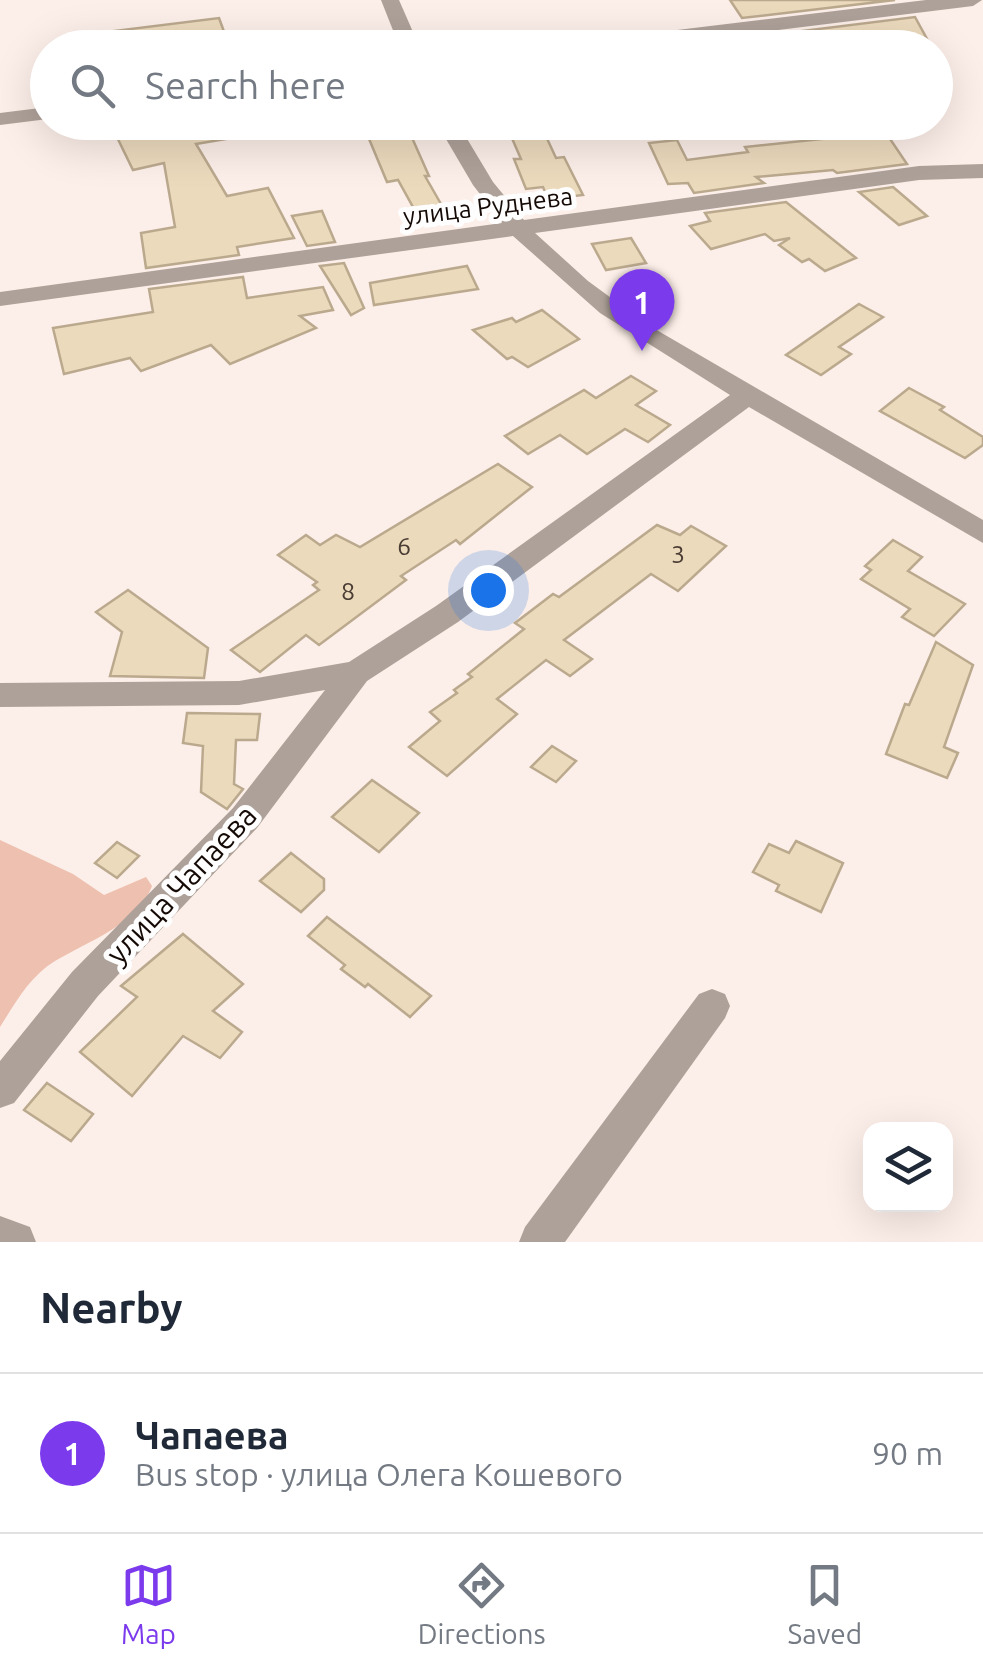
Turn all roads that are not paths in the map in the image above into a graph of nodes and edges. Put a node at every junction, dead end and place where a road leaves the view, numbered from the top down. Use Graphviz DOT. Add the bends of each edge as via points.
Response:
graph roads {
  1 [pos="390,0"];
  2 [pos="972,0"];
  3 [pos="402,30"];
  4 [pos="726,30"];
  5 [pos="30,115"];
  6 [pos="0,118"];
  7 [pos="455,140"];
  8 [pos="983,171"];
  9 [pos="517,229"];
  10 [pos="0,300"];
  11 [pos="748,395"];
  12 [pos="983,534"];
  13 [pos="356,673"];
  14 [pos="0,695"];
  15 [pos="712,1006"];
  16 [pos="0,1090"];
  17 [pos="0,1236"];
  18 [pos="15,1242"];
  19 [pos="540,1242"];
  1 -- 3 [label="street"];
  2 -- 4 [label="street"];
  5 -- 6 [label="street"];
  7 -- 9 [label="street"];
  8 -- 9 [label="street, улица Руднева" via="941,170"];
  9 -- 10 [label="street, улица Руднева"];
  9 -- 11 [label="street" via="612,311"];
  11 -- 12 [label="street"];
  11 -- 13 [label="street, улица Чапаева"];
  13 -- 14 [label="street, улица Чапаева" via="239,692"];
  13 -- 16 [label="street, улица Чапаева" via="246,818 85,984"];
  15 -- 19 [label="street"];
  17 -- 18 [label="street"];
}
